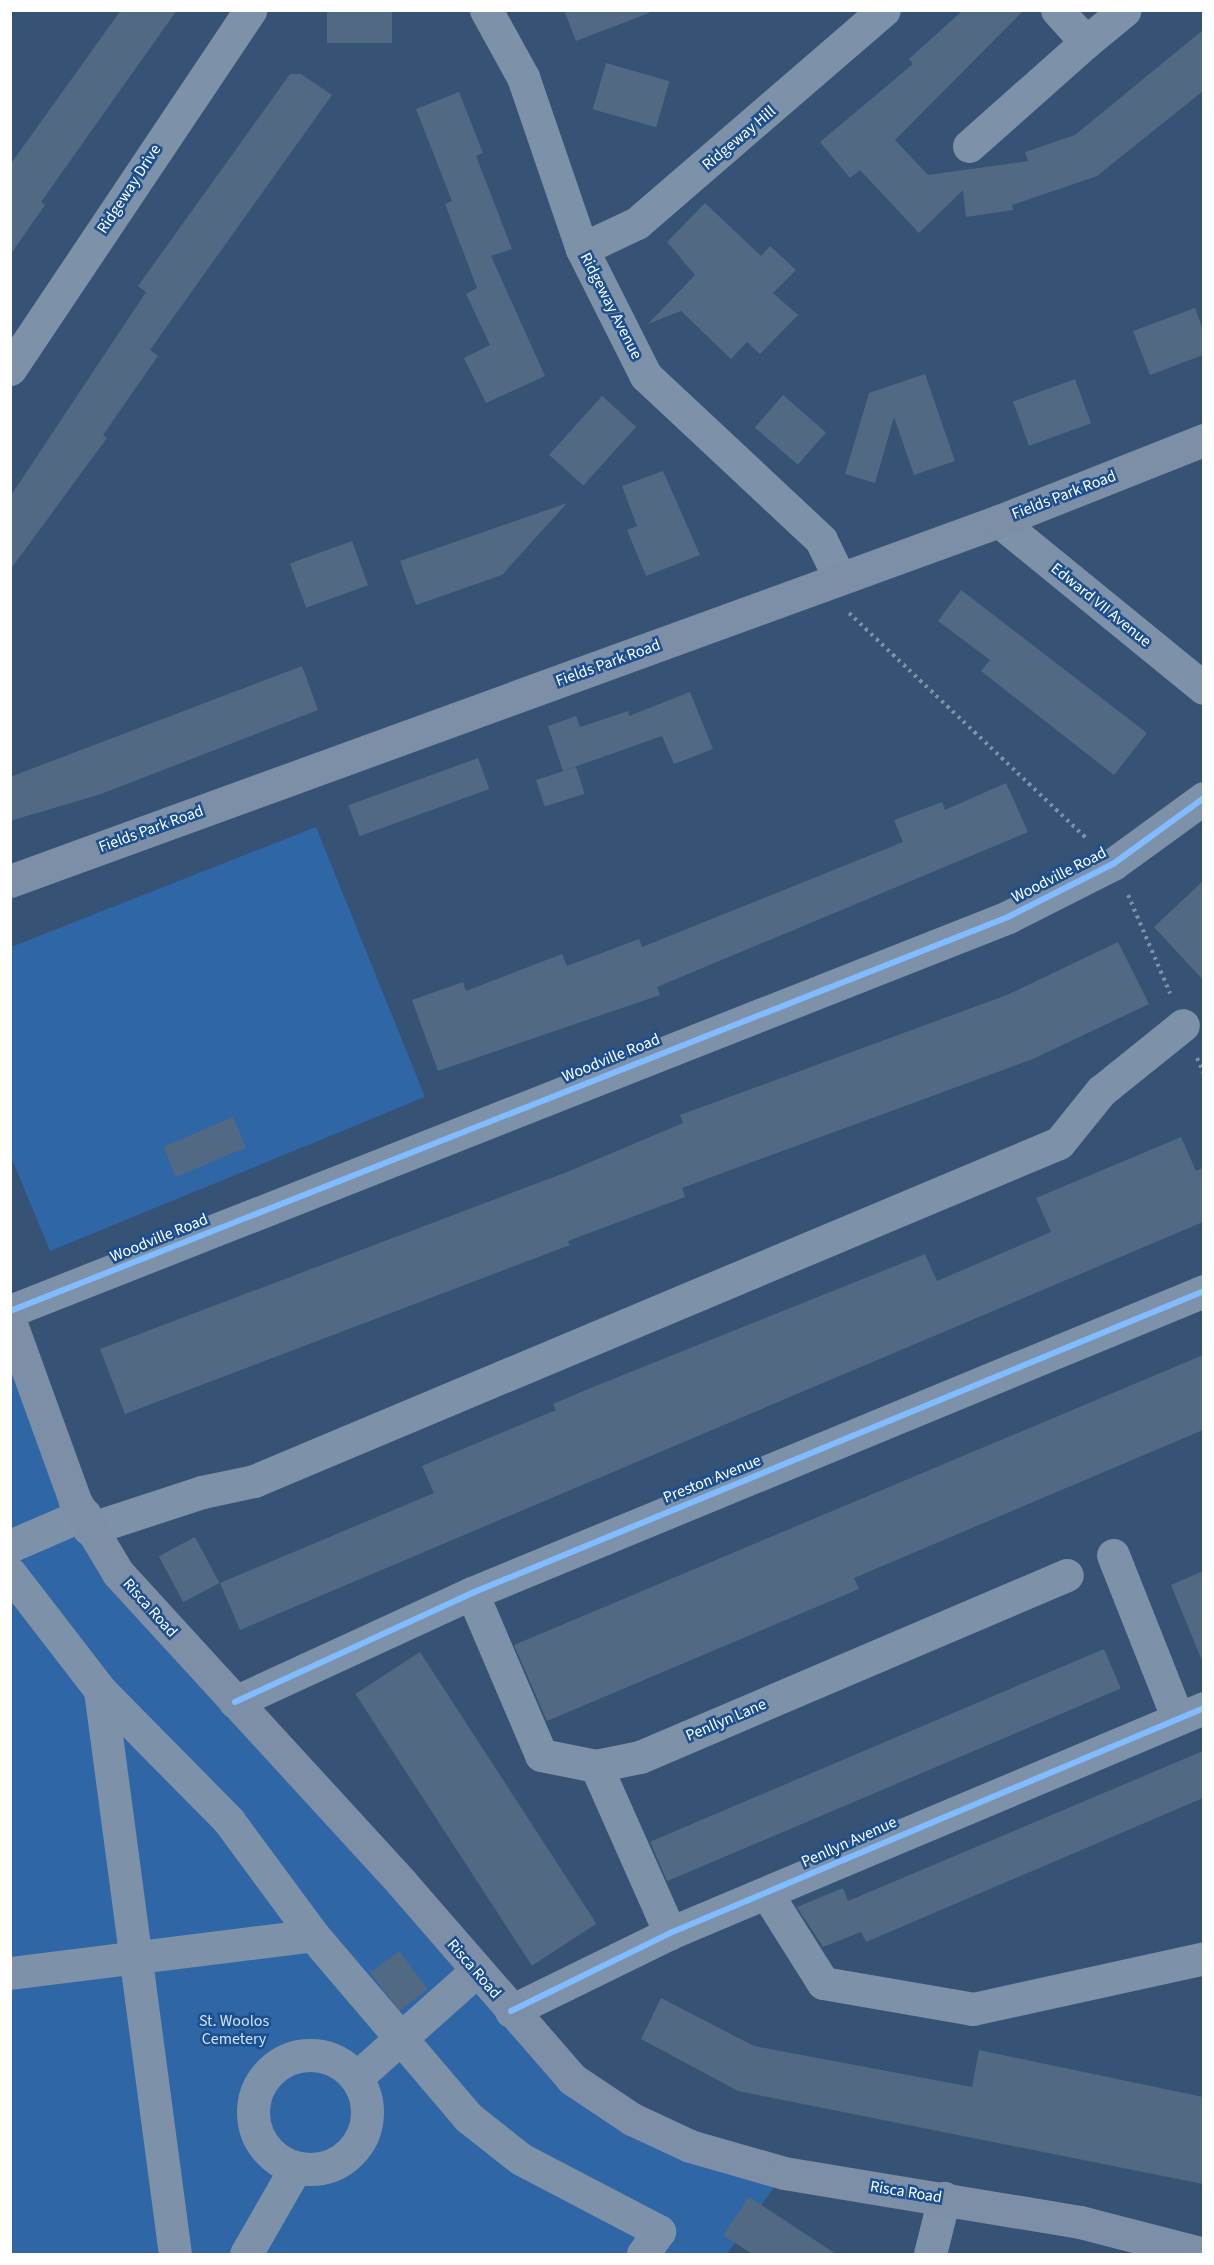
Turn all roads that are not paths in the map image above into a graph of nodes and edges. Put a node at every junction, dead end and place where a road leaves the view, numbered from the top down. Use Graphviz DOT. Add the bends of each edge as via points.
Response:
graph roads {
  1 [pos="250,10"];
  2 [pos="486,10"];
  3 [pos="884,10"];
  4 [pos="1058,10"];
  5 [pos="1125,10"];
  6 [pos="1086,42"];
  7 [pos="969,146"];
  8 [pos="582,249"];
  9 [pos="10,369"];
  10 [pos="1203,440"];
  11 [pos="999,521"];
  12 [pos="830,581"];
  13 [pos="1203,688"];
  14 [pos="1203,798"];
  15 [pos="10,881"];
  16 [pos="1183,1025"];
  17 [pos="1203,1291"];
  18 [pos="10,1311"];
  19 [pos="10,1321"];
  20 [pos="87,1522"];
  21 [pos="10,1546"];
  22 [pos="1113,1555"];
  23 [pos="10,1573"];
  24 [pos="1067,1575"];
  25 [pos="471,1593"];
  26 [pos="100,1690"];
  27 [pos="235,1702"];
  28 [pos="1191,1713"];
  29 [pos="596,1766"];
  30 [pos="766,1894"];
  31 [pos="670,1934"];
  32 [pos="313,1935"];
  33 [pos="137,1957"];
  34 [pos="1203,1958"];
  35 [pos="476,1972"];
  36 [pos="10,1973"];
  37 [pos="511,2011"];
  38 [pos="402,2040"];
  39 [pos="356,2078"];
  40 [pos="296,2168"];
  41 [pos="944,2198"];
  42 [pos="175,2254"];
  43 [pos="246,2254"];
  44 [pos="643,2254"];
  45 [pos="930,2254"];
  46 [pos="1203,2254"];
  1 -- 9 [label="street, Ridgeway Drive"];
  2 -- 8 [label="street, Ridgeway Avenue" via="523,77"];
  3 -- 8 [label="street, Ridgeway Hill" via="637,223"];
  4 -- 6 [label="street"];
  5 -- 6 [label="street"];
  6 -- 7 [label="street"];
  8 -- 12 [label="street, Ridgeway Avenue" via="646,376 821,540"];
  10 -- 11 [label="main road, Fields Park Road"];
  11 -- 12 [label="main road, Fields Park Road"];
  11 -- 13 [label="street, Edward VII Avenue"];
  12 -- 15 [label="main road, Fields Park Road"];
  14 -- 18 [label="street, Woodville Road" via="1113,864 1008,917"];
  16 -- 20 [label="street" via="1101,1091 1059,1143 254,1481"];
  17 -- 25 [label="street, Preston Avenue"];
  19 -- 20 [label="main road, Risca Road"];
  20 -- 21 [label="street"];
  20 -- 27 [label="main road, Risca Road" via="118,1573"];
  22 -- 28 [label="street"];
  23 -- 26 [label="street"];
  24 -- 29 [label="street, Penllyn Lane" via="640,1757"];
  25 -- 27 [label="street, Preston Avenue"];
  25 -- 29 [label="street, Penllyn Lane" via="541,1755"];
  26 -- 32 [label="street" via="229,1821"];
  26 -- 33 [label="street"];
  27 -- 35 [label="main road, Risca Road" via="401,1882"];
  28 -- 30 [label="street, Penllyn Avenue"];
  29 -- 31 [label="street"];
  30 -- 31 [label="street, Penllyn Avenue"];
  30 -- 34 [label="street" via="823,1983 974,2009"];
  31 -- 37 [label="street, Penllyn Avenue"];
  32 -- 33 [label="street"];
  32 -- 38 [label="street"];
  33 -- 36 [label="street"];
  33 -- 42 [label="street"];
  35 -- 37 [label="main road, Risca Road"];
  35 -- 38 [label="street"];
  37 -- 41 [label="main road, Risca Road" via="572,2079 632,2119 690,2146 784,2173"];
  38 -- 39 [label="street"];
  38 -- 44 [label="street" via="469,2118 521,2158 659,2231"];
  39 -- 40 [label="street" via="368,2112 354,2149 335,2164"];
  39 -- 40 [label="street" via="323,2056 284,2061 266,2077 253,2114 257,2133 267,2150"];
  40 -- 43 [label="street"];
  41 -- 45 [label="street"];
  41 -- 46 [label="main road, Risca Road" via="1080,2222"];
}
